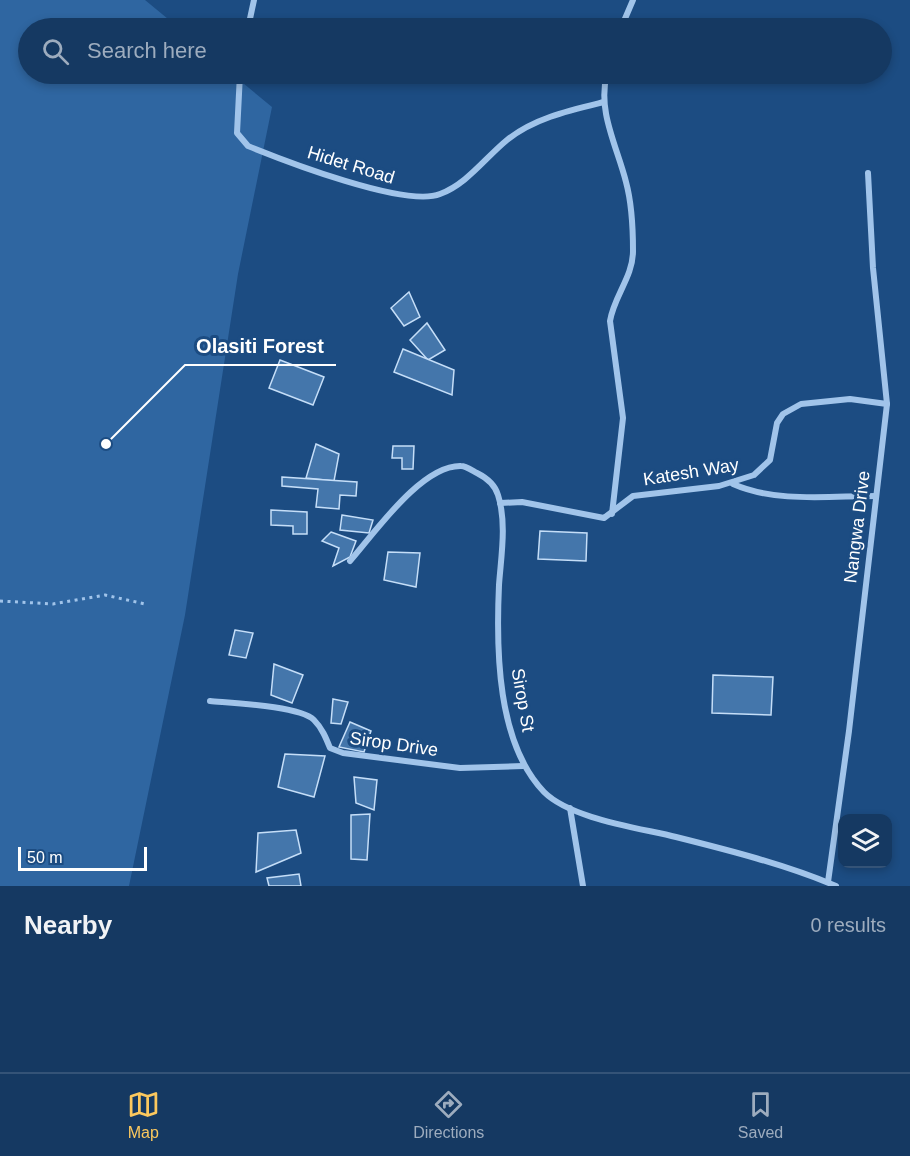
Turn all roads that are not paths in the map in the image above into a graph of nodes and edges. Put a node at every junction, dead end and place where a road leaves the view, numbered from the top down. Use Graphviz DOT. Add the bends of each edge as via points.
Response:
graph roads {
  1 [pos="254,0"];
  2 [pos="633,0"];
  3 [pos="250,18"];
  4 [pos="625,18"];
  5 [pos="239,84"];
  6 [pos="606,84"];
  7 [pos="604,102"];
  8 [pos="868,173"];
  9 [pos="887,404"];
  10 [pos="732,483"];
  11 [pos="876,496"];
  12 [pos="500,503"];
  13 [pos="612,514"];
  14 [pos="350,561"];
  15 [pos="210,701"];
  16 [pos="523,766"];
  17 [pos="570,808"];
  18 [pos="828,882"];
  19 [pos="583,886"];
  20 [pos="836,886"];
  1 -- 3 [label="street"];
  2 -- 4 [label="street"];
  5 -- 7 [label="street, Hidet Road" via="237,133 248,146 390,194 422,198 448,191 527,127"];
  6 -- 7 [label="street"];
  7 -- 13 [label="street" via="630,199 633,252 630,274 610,321 623,418"];
  8 -- 9 [label="street, Nangwa Drive"];
  9 -- 10 [label="street, Katesh Way" via="850,399 801,404 783,414 777,423 766,466"];
  9 -- 11 [label="street, Nangwa Drive"];
  10 -- 11 [label="street" via="770,495"];
  10 -- 13 [label="street, Katesh Way" via="633,496"];
  11 -- 18 [label="street, Nangwa Drive"];
  12 -- 13 [label="street" via="522,502 591,517"];
  12 -- 14 [label="street, Sirop St" via="493,484 484,476 461,466 444,470 424,480 396,505"];
  12 -- 16 [label="street, Sirop St" via="498,612 502,684 508,724"];
  15 -- 16 [label="street, Sirop Drive" via="290,710 312,718 330,748 343,753 460,768"];
  16 -- 17 [label="street, Sirop St" via="546,794"];
  17 -- 18 [label="street, Sirop St" via="621,826 676,837"];
  17 -- 19 [label="street"];
  18 -- 20 [label="street, Sirop St"];
}
